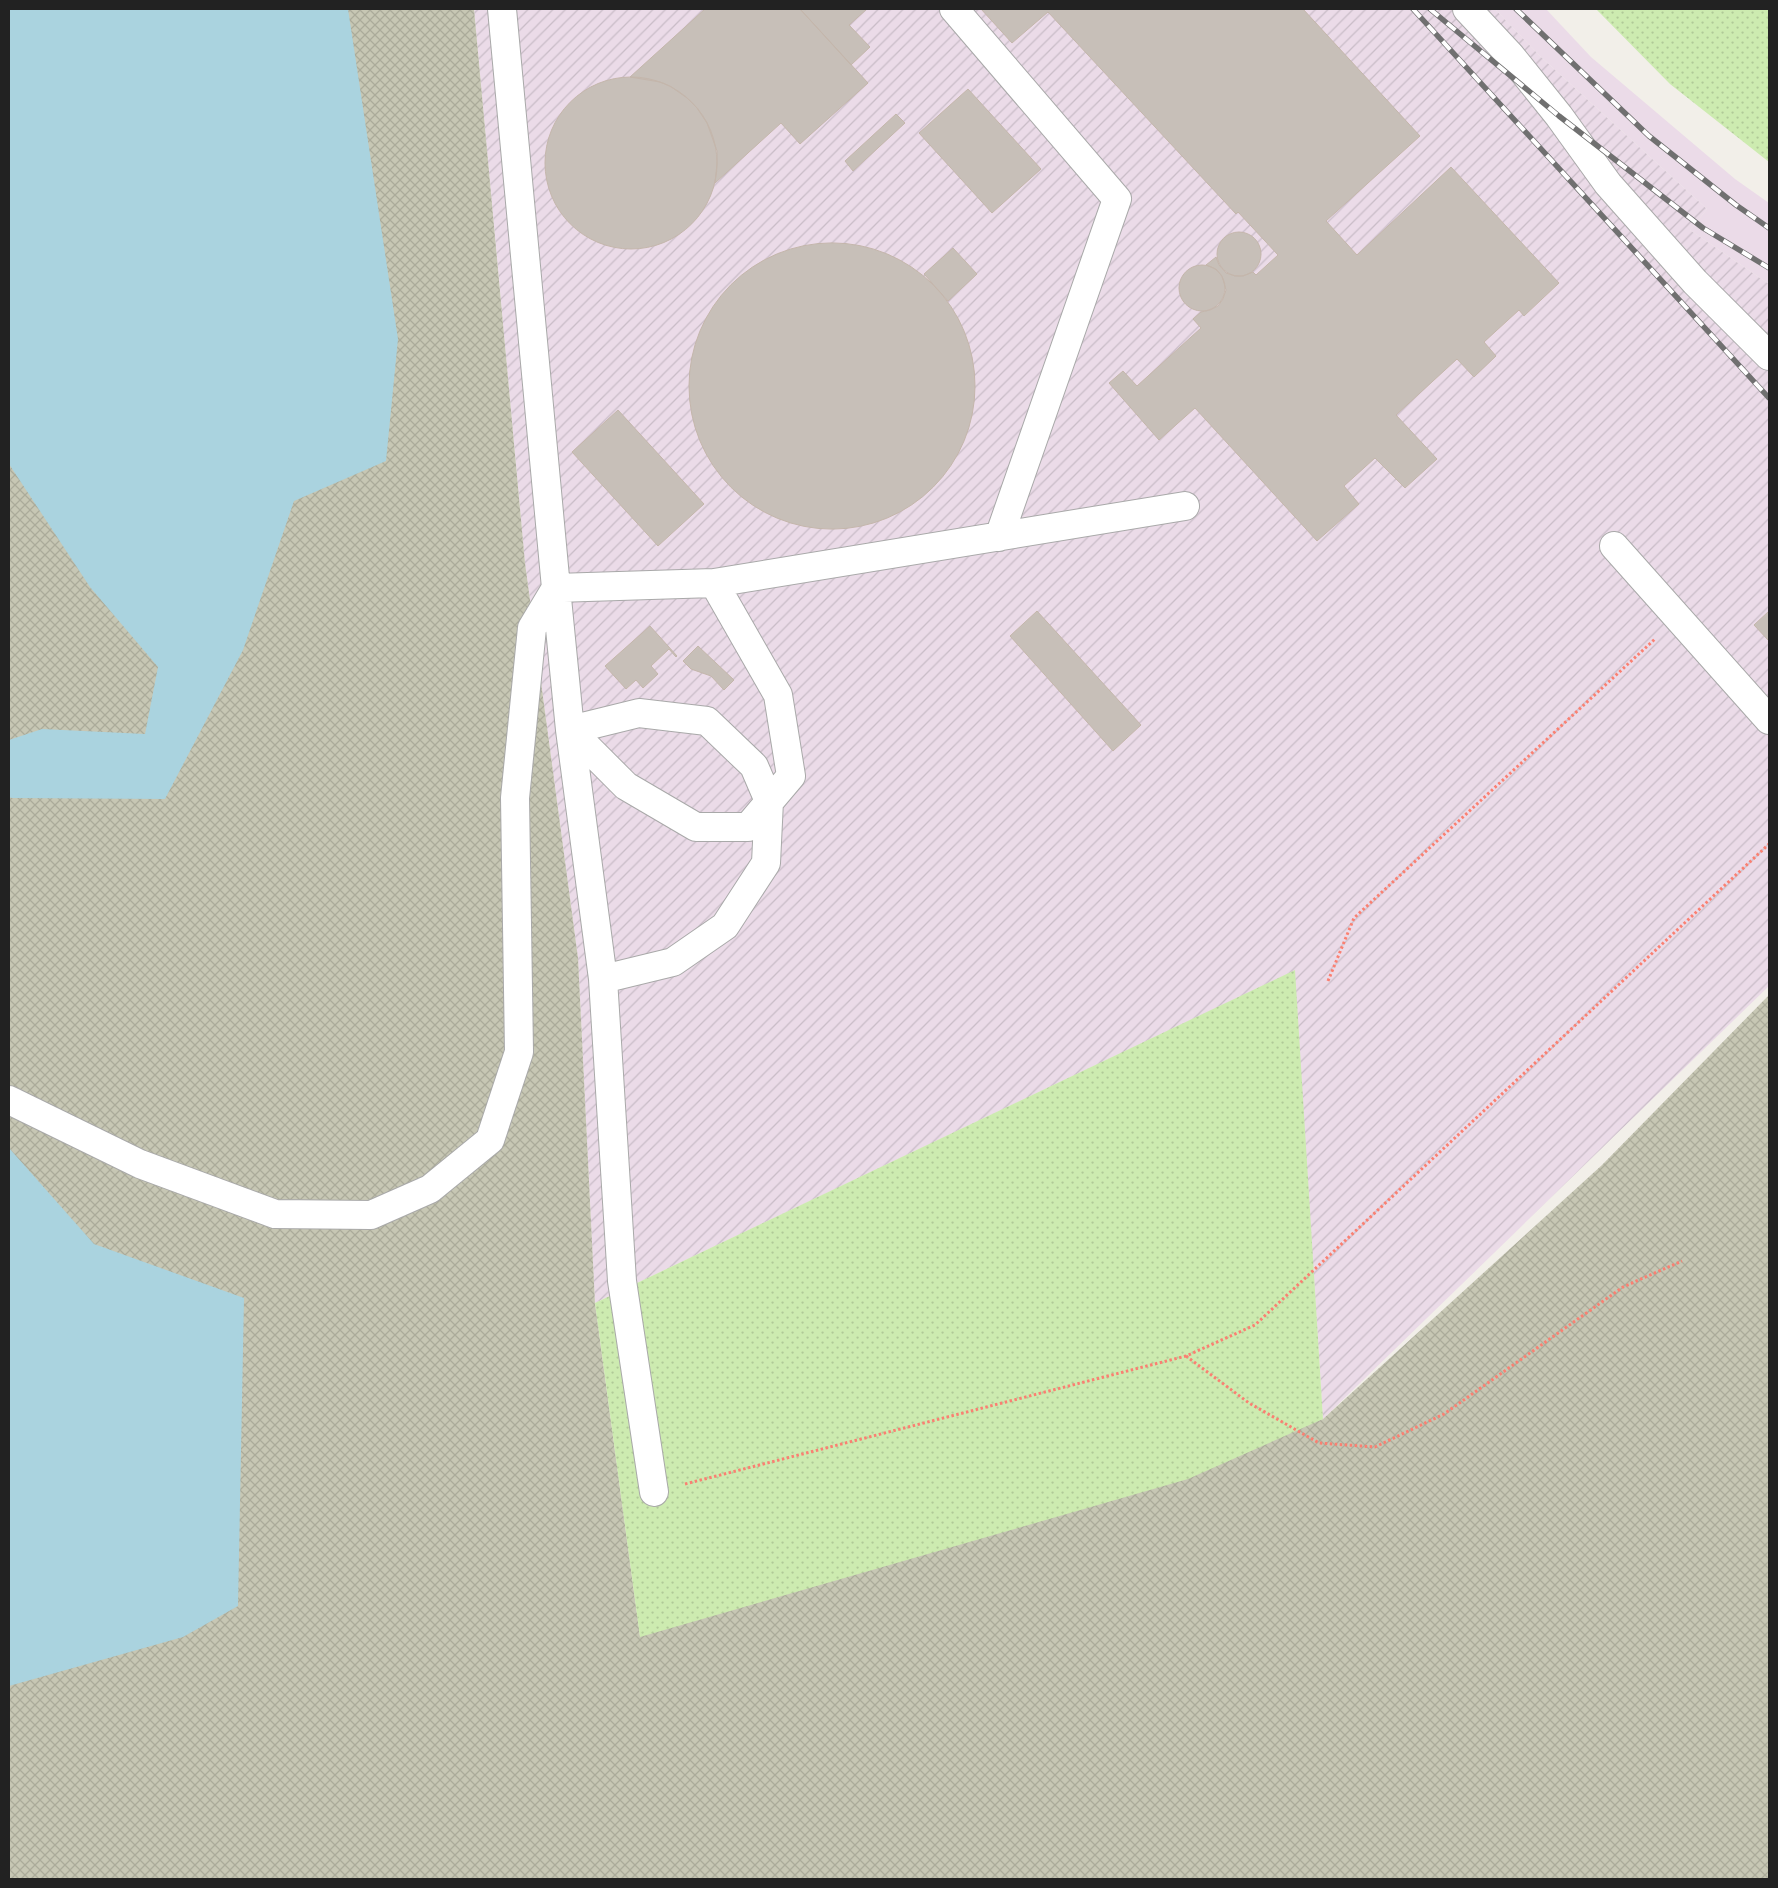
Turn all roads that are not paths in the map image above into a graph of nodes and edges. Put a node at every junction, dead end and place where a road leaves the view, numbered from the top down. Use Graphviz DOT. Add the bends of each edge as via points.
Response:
graph roads {
  1 [pos="502,9"];
  2 [pos="954,9"];
  3 [pos="1467,9"];
  4 [pos="1769,356"];
  5 [pos="1186,506"];
  6 [pos="999,537"];
  7 [pos="1614,546"];
  8 [pos="714,584"];
  9 [pos="556,588"];
  10 [pos="1769,720"];
  11 [pos="570,730"];
  12 [pos="769,801"];
  13 [pos="603,979"];
  14 [pos="9,1100"];
  15 [pos="654,1492"];
  1 -- 9 [label="lane"];
  2 -- 6 [label="lane" via="1117,199"];
  3 -- 4 [label="lane" via="1560,116 1608,184 1695,282"];
  5 -- 6 [label="lane"];
  6 -- 8 [label="lane"];
  7 -- 10 [label="lane"];
  8 -- 9 [label="lane"];
  8 -- 12 [label="lane" via="778,694 791,776"];
  9 -- 11 [label="lane"];
  9 -- 14 [label="lane" via="532,628 515,798 519,1052 490,1140 430,1189 370,1215 275,1214 140,1164"];
  11 -- 12 [label="lane" via="639,712 707,721 754,766"];
  11 -- 12 [label="lane" via="626,786 696,827 748,827"];
  11 -- 13 [label="lane"];
  12 -- 13 [label="lane" via="766,864 726,926 673,962"];
  13 -- 15 [label="lane" via="622,1281"];
}
